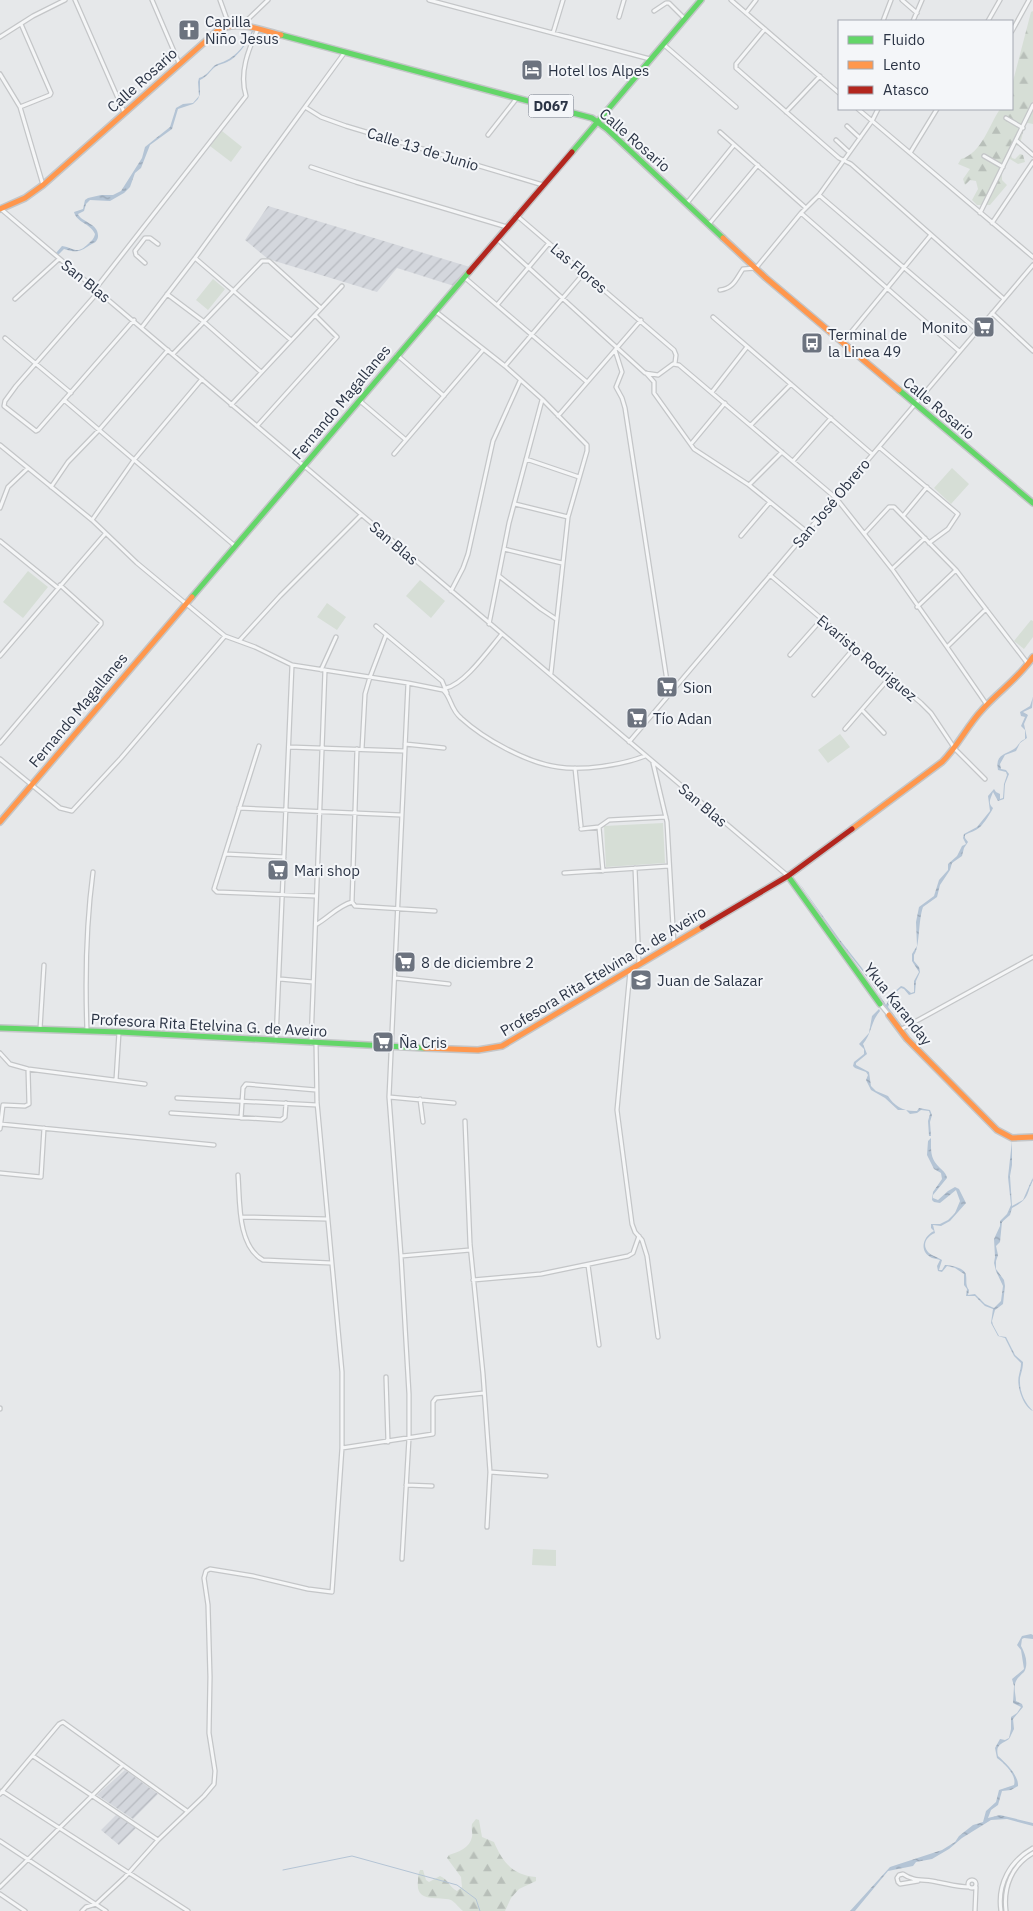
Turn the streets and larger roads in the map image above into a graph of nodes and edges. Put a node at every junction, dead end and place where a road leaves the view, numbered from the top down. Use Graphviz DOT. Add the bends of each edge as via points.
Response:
graph roads {
  1 [pos="65,0"];
  2 [pos="75,0"];
  3 [pos="152,0"];
  4 [pos="220,0"];
  5 [pos="268,0"];
  6 [pos="429,0"];
  7 [pos="563,0"];
  8 [pos="624,0"];
  9 [pos="701,0"];
  10 [pos="731,0"];
  11 [pos="756,0"];
  12 [pos="891,0"];
  13 [pos="902,0"];
  14 [pos="922,0"];
  15 [pos="1000,0"];
  16 [pos="1028,0"];
  17 [pos="654,11"];
  18 [pos="746,13"];
  19 [pos="916,13"];
  20 [pos="618,17"];
  21 [pos="685,19"];
  22 [pos="883,20"];
  23 [pos="913,20"];
  24 [pos="989,20"];
  25 [pos="21,24"];
  26 [pos="229,25"];
  27 [pos="242,25"];
  28 [pos="258,29"];
  29 [pos="765,29"];
  30 [pos="1013,29"];
  31 [pos="553,33"];
  32 [pos="0,37"];
  33 [pos="663,44"];
  34 [pos="345,52"];
  35 [pos="650,59"];
  36 [pos="179,63"];
  37 [pos="0,74"];
  38 [pos="820,76"];
  39 [pos="838,92"];
  40 [pos="518,97"];
  41 [pos="1033,105"];
  42 [pos="20,107"];
  43 [pos="305,107"];
  44 [pos="736,107"];
  45 [pos="859,110"];
  46 [pos="878,110"];
  47 [pos="936,110"];
  48 [pos="124,112"];
  49 [pos="786,112"];
  50 [pos="1006,118"];
  51 [pos="598,121"];
  52 [pos="872,121"];
  53 [pos="847,126"];
  54 [pos="1023,128"];
  55 [pos="720,132"];
  56 [pos="488,135"];
  57 [pos="860,138"];
  58 [pos="836,140"];
  59 [pos="1017,141"];
  60 [pos="734,146"];
  61 [pos="849,152"];
  62 [pos="910,153"];
  63 [pos="1033,155"];
  64 [pos="984,156"];
  65 [pos="844,160"];
  66 [pos="1033,162"];
  67 [pos="758,165"];
  68 [pos="311,167"];
  69 [pos="1003,167"];
  70 [pos="43,184"];
  71 [pos="543,186"];
  72 [pos="820,195"];
  73 [pos="687,203"];
  74 [pos="806,208"];
  75 [pos="1,209"];
  76 [pos="801,213"];
  77 [pos="980,213"];
  78 [pos="516,215"];
  79 [pos="992,222"];
  80 [pos="709,224"];
  81 [pos="506,227"];
  82 [pos="930,236"];
  83 [pos="134,239"];
  84 [pos="496,239"];
  85 [pos="549,243"];
  86 [pos="158,244"];
  87 [pos="140,245"];
  88 [pos="195,258"];
  89 [pos="1033,258"];
  90 [pos="59,259"];
  91 [pos="145,263"];
  92 [pos="1033,265"];
  93 [pos="904,267"];
  94 [pos="528,268"];
  95 [pos="756,268"];
  96 [pos="584,273"];
  97 [pos="464,277"];
  98 [pos="342,286"];
  99 [pos="887,288"];
  100 [pos="233,289"];
  101 [pos="98,290"];
  102 [pos="720,290"];
  103 [pos="167,294"];
  104 [pos="562,298"];
  105 [pos="16,299"];
  106 [pos="1004,299"];
  107 [pos="497,305"];
  108 [pos="321,308"];
  109 [pos="435,311"];
  110 [pos="992,313"];
  111 [pos="314,315"];
  112 [pos="713,317"];
  113 [pos="134,320"];
  114 [pos="641,320"];
  115 [pos="203,321"];
  116 [pos="142,327"];
  117 [pos="977,330"];
  118 [pos="531,335"];
  119 [pos="5,338"];
  120 [pos="291,340"];
  121 [pos="842,343"];
  122 [pos="747,347"];
  123 [pos="617,348"];
  124 [pos="168,350"];
  125 [pos="483,350"];
  126 [pos="1033,351"];
  127 [pos="960,352"];
  128 [pos="172,354"];
  129 [pos="397,355"];
  130 [pos="675,363"];
  131 [pos="36,364"];
  132 [pos="504,366"];
  133 [pos="261,372"];
  134 [pos="646,372"];
  135 [pos="202,380"];
  136 [pos="520,381"];
  137 [pos="587,382"];
  138 [pos="791,384"];
  139 [pos="712,392"];
  140 [pos="71,393"];
  141 [pos="444,396"];
  142 [pos="542,399"];
  143 [pos="64,400"];
  144 [pos="360,400"];
  145 [pos="725,403"];
  146 [pos="915,404"];
  147 [pos="231,405"];
  148 [pos="558,416"];
  149 [pos="831,418"];
  150 [pos="751,425"];
  151 [pos="257,426"];
  152 [pos="99,430"];
  153 [pos="406,440"];
  154 [pos="691,444"];
  155 [pos="0,445"];
  156 [pos="879,447"];
  157 [pos="782,452"];
  158 [pos="394,454"];
  159 [pos="872,454"];
  160 [pos="526,459"];
  161 [pos="134,460"];
  162 [pos="793,461"];
  163 [pos="304,465"];
  164 [pos="28,468"];
  165 [pos="579,477"];
  166 [pos="749,485"];
  167 [pos="51,487"];
  168 [pos="927,487"];
  169 [pos="836,498"];
  170 [pos="770,502"];
  171 [pos="1033,503"];
  172 [pos="515,504"];
  173 [pos="0,508"];
  174 [pos="361,514"];
  175 [pos="903,516"];
  176 [pos="568,518"];
  177 [pos="92,520"];
  178 [pos="807,532"];
  179 [pos="865,533"];
  180 [pos="105,534"];
  181 [pos="741,536"];
  182 [pos="925,538"];
  183 [pos="0,541"];
  184 [pos="930,542"];
  185 [pos="235,546"];
  186 [pos="504,549"];
  187 [pos="562,563"];
  188 [pos="892,569"];
  189 [pos="956,570"];
  190 [pos="770,575"];
  191 [pos="499,576"];
  192 [pos="59,586"];
  193 [pos="451,591"];
  194 [pos="185,604"];
  195 [pos="917,607"];
  196 [pos="986,609"];
  197 [pos="556,618"];
  198 [pos="821,620"];
  199 [pos="489,624"];
  200 [pos="376,626"];
  201 [pos="502,634"];
  202 [pos="386,635"];
  203 [pos="225,636"];
  204 [pos="336,637"];
  205 [pos="239,641"];
  206 [pos="855,647"];
  207 [pos="947,647"];
  208 [pos="790,655"];
  209 [pos="0,656"];
  210 [pos="1033,658"];
  211 [pos="292,665"];
  212 [pos="1029,665"];
  213 [pos="323,670"];
  214 [pos="550,674"];
  215 [pos="370,677"];
  216 [pos="890,677"];
  217 [pos="408,682"];
  218 [pos="446,688"];
  219 [pos="447,693"];
  220 [pos="670,695"];
  221 [pos="814,695"];
  222 [pos="987,705"];
  223 [pos="862,710"];
  224 [pos="845,730"];
  225 [pos="884,732"];
  226 [pos="629,742"];
  227 [pos="0,743"];
  228 [pos="405,744"];
  229 [pos="259,746"];
  230 [pos="289,747"];
  231 [pos="444,748"];
  232 [pos="323,749"];
  233 [pos="360,749"];
  234 [pos="955,750"];
  235 [pos="404,751"];
  236 [pos="645,756"];
  237 [pos="0,759"];
  238 [pos="653,762"];
  239 [pos="575,768"];
  240 [pos="985,779"];
  241 [pos="31,785"];
  242 [pos="239,808"];
  243 [pos="285,810"];
  244 [pos="320,812"];
  245 [pos="355,813"];
  246 [pos="401,814"];
  247 [pos="666,817"];
  248 [pos="0,822"];
  249 [pos="599,827"];
  250 [pos="225,854"];
  251 [pos="284,857"];
  252 [pos="669,866"];
  253 [pos="635,868"];
  254 [pos="602,871"];
  255 [pos="93,872"];
  256 [pos="564,874"];
  257 [pos="788,876"];
  258 [pos="282,894"];
  259 [pos="316,896"];
  260 [pos="352,902"];
  261 [pos="398,908"];
  262 [pos="435,910"];
  263 [pos="316,924"];
  264 [pos="674,944"];
  265 [pos="1033,957"];
  266 [pos="44,965"];
  267 [pos="640,965"];
  268 [pos="630,970"];
  269 [pos="395,978"];
  270 [pos="280,979"];
  271 [pos="314,982"];
  272 [pos="449,984"];
  273 [pos="880,1004"];
  274 [pos="889,1016"];
  275 [pos="0,1028"];
  276 [pos="40,1029"];
  277 [pos="87,1030"];
  278 [pos="900,1030"];
  279 [pos="119,1032"];
  280 [pos="276,1041"];
  281 [pos="313,1043"];
  282 [pos="391,1047"];
  283 [pos="0,1053"];
  284 [pos="28,1069"];
  285 [pos="116,1080"];
  286 [pos="145,1084"];
  287 [pos="316,1090"];
  288 [pos="389,1097"];
  289 [pos="177,1098"];
  290 [pos="420,1099"];
  291 [pos="242,1101"];
  292 [pos="286,1103"];
  293 [pos="454,1103"];
  294 [pos="317,1105"];
  295 [pos="171,1113"];
  296 [pos="241,1118"];
  297 [pos="465,1121"];
  298 [pos="423,1122"];
  299 [pos="0,1124"];
  300 [pos="44,1128"];
  301 [pos="0,1129"];
  302 [pos="1033,1137"];
  303 [pos="214,1145"];
  304 [pos="0,1173"];
  305 [pos="238,1175"];
  306 [pos="242,1217"];
  307 [pos="326,1219"];
  308 [pos="639,1236"];
  309 [pos="471,1250"];
  310 [pos="401,1256"];
  311 [pos="330,1263"];
  312 [pos="588,1265"];
  313 [pos="473,1280"];
  314 [pos="658,1336"];
  315 [pos="599,1345"];
  316 [pos="386,1377"];
  317 [pos="484,1393"];
  318 [pos="409,1438"];
  319 [pos="388,1442"];
  320 [pos="342,1448"];
  321 [pos="490,1472"];
  322 [pos="546,1476"];
  323 [pos="406,1485"];
  324 [pos="432,1486"];
  325 [pos="487,1527"];
  326 [pos="402,1559"];
  327 [pos="32,1756"];
  328 [pos="123,1765"];
  329 [pos="1,1792"];
  330 [pos="92,1796"];
  331 [pos="187,1811"];
  332 [pos="59,1828"];
  333 [pos="158,1840"];
  334 [pos="0,1841"];
  335 [pos="1033,1848"];
  336 [pos="1033,1853"];
  337 [pos="28,1859"];
  338 [pos="130,1873"];
  339 [pos="918,1881"];
  340 [pos="968,1882"];
  341 [pos="962,1886"];
  342 [pos="0,1887"];
  343 [pos="976,1887"];
  344 [pos="970,1888"];
  345 [pos="0,1894"];
  346 [pos="975,1897"];
  347 [pos="96,1904"];
  348 [pos="90,1909"];
  349 [pos="26,1911"];
  350 [pos="82,1911"];
  351 [pos="106,1911"];
  352 [pos="188,1911"];
  353 [pos="975,1911"];
  354 [pos="1001,1911"];
  355 [pos="1006,1911"];
  1 -- 25 [label="street"];
  2 -- 48 [label="street"];
  3 -- 36 [label="street"];
  4 -- 26 [label="street"];
  5 -- 27 [label="street"];
  6 -- 31 [label="street"];
  7 -- 31 [label="street"];
  8 -- 20 [label="street"];
  9 -- 21 [label="street, Fernando Magallanes"];
  10 -- 18 [label="street"];
  11 -- 18 [label="street"];
  12 -- 22 [label="street"];
  13 -- 19 [label="street"];
  14 -- 19 [label="street"];
  15 -- 24 [label="street"];
  16 -- 30 [label="street"];
  17 -- 21 [label="street" via="669,3"];
  18 -- 29 [label="street"];
  19 -- 23 [label="street"];
  21 -- 33 [label="street, Fernando Magallanes"];
  25 -- 32 [label="street"];
  25 -- 42 [label="street" via="51,93"];
  26 -- 27 [label="street, Calle Rosario / D067"];
  26 -- 36 [label="street, Calle Rosario" via="217,30"];
  27 -- 28 [label="street, Calle Rosario / D067"];
  28 -- 34 [label="street, Calle Rosario / D067"];
  28 -- 83 [label="street" via="245,62 243,87 246,96"];
  29 -- 38 [label="street"];
  29 -- 49 [label="street" via="736,67"];
  31 -- 35 [label="street"];
  33 -- 35 [label="street, Fernando Magallanes"];
  33 -- 44 [label="street"];
  34 -- 40 [label="street, Calle Rosario / D067"];
  34 -- 43 [label="street"];
  35 -- 51 [label="street, Fernando Magallanes"];
  36 -- 48 [label="street, Calle Rosario"];
  37 -- 42 [label="street"];
  38 -- 39 [label="street"];
  38 -- 49 [label="street"];
  40 -- 51 [label="street, Calle Rosario / D067"];
  40 -- 56 [label="street"];
  41 -- 54 [label="street"];
  42 -- 70 [label="street"];
  43 -- 71 [label="street, Calle 13 de Junio" via="320,117 346,126"];
  43 -- 88 [label="street"];
  45 -- 52 [label="street"];
  46 -- 52 [label="street"];
  47 -- 62 [label="street"];
  48 -- 70 [label="street, Calle Rosario"];
  49 -- 65 [label="street"];
  50 -- 54 [label="street"];
  51 -- 71 [label="street, Fernando Magallanes"];
  51 -- 73 [label="street, Calle Rosario / D067"];
  52 -- 57 [label="street"];
  52 -- 62 [label="street"];
  53 -- 57 [label="street"];
  54 -- 59 [label="street"];
  55 -- 60 [label="street"];
  57 -- 61 [label="street"];
  58 -- 61 [label="street"];
  59 -- 63 [label="street"];
  59 -- 69 [label="street"];
  60 -- 67 [label="street"];
  60 -- 73 [label="street"];
  61 -- 65 [label="street"];
  62 -- 77 [label="street"];
  64 -- 69 [label="street"];
  65 -- 72 [label="street"];
  65 -- 82 [label="street"];
  66 -- 79 [label="street"];
  67 -- 74 [label="street"];
  67 -- 80 [label="street"];
  68 -- 81 [label="street"];
  69 -- 77 [label="street"];
  70 -- 75 [label="street, Calle Rosario" via="25,198"];
  71 -- 78 [label="street, Fernando Magallanes"];
  72 -- 74 [label="street"];
  72 -- 93 [label="street"];
  73 -- 80 [label="street, Calle Rosario / D067"];
  74 -- 76 [label="street"];
  75 -- 90 [label="street, San Blas"];
  76 -- 95 [label="street"];
  76 -- 99 [label="street"];
  77 -- 79 [label="street"];
  78 -- 81 [label="street, Fernando Magallanes"];
  78 -- 85 [label="street, Las Flores"];
  79 -- 89 [label="street"];
  80 -- 95 [label="street, Calle Rosario / D067"];
  81 -- 84 [label="street, Fernando Magallanes"];
  82 -- 93 [label="street"];
  82 -- 106 [label="street"];
  83 -- 87 [label="street"];
  83 -- 101 [label="street"];
  84 -- 94 [label="street"];
  84 -- 97 [label="street, Fernando Magallanes"];
  85 -- 94 [label="street"];
  85 -- 96 [label="street, Las Flores"];
  86 -- 87 [label="street" via="147,238"];
  87 -- 91 [label="street" via="135,253"];
  88 -- 100 [label="street"];
  88 -- 103 [label="street"];
  90 -- 101 [label="street, San Blas"];
  90 -- 105 [label="street"];
  92 -- 106 [label="street, San José Obrero"];
  93 -- 99 [label="street"];
  93 -- 117 [label="street"];
  94 -- 104 [label="street"];
  94 -- 107 [label="street"];
  95 -- 102 [label="street" via="743,269 736,281"];
  95 -- 121 [label="street, Calle Rosario / D067"];
  96 -- 104 [label="street"];
  96 -- 114 [label="street, Las Flores"];
  97 -- 107 [label="street"];
  97 -- 109 [label="street, Fernando Magallanes"];
  98 -- 108 [label="street"];
  99 -- 121 [label="street"];
  99 -- 127 [label="street"];
  100 -- 108 [label="street" via="266,260"];
  100 -- 115 [label="street"];
  100 -- 120 [label="street"];
  101 -- 113 [label="street, San Blas"];
  101 -- 131 [label="street"];
  103 -- 115 [label="street"];
  103 -- 116 [label="street"];
  104 -- 118 [label="street"];
  104 -- 123 [label="street"];
  106 -- 110 [label="street, San José Obrero"];
  107 -- 118 [label="street"];
  108 -- 111 [label="street"];
  109 -- 125 [label="street"];
  109 -- 129 [label="street, Fernando Magallanes"];
  110 -- 117 [label="street, San José Obrero"];
  110 -- 126 [label="street"];
  111 -- 120 [label="street"];
  111 -- 151 [label="street" via="337,338"];
  112 -- 122 [label="street"];
  113 -- 116 [label="street, San Blas"];
  113 -- 140 [label="street"];
  114 -- 123 [label="street"];
  114 -- 130 [label="street, Las Flores" via="674,350"];
  115 -- 128 [label="street"];
  115 -- 133 [label="street"];
  116 -- 124 [label="street, San Blas"];
  117 -- 127 [label="street, San José Obrero"];
  118 -- 132 [label="street"];
  118 -- 137 [label="street"];
  119 -- 131 [label="street"];
  120 -- 133 [label="street"];
  121 -- 146 [label="street, Calle Rosario / D067"];
  122 -- 138 [label="street"];
  122 -- 139 [label="street"];
  123 -- 134 [label="street"];
  123 -- 137 [label="street"];
  123 -- 220 [label="street" via="622,372 616,387 625,408"];
  124 -- 128 [label="street, San Blas"];
  124 -- 152 [label="street"];
  125 -- 132 [label="street"];
  125 -- 141 [label="street"];
  127 -- 146 [label="street, San José Obrero"];
  128 -- 135 [label="street, San Blas"];
  129 -- 141 [label="street"];
  129 -- 144 [label="street, Fernando Magallanes"];
  130 -- 134 [label="street" via="658,375"];
  130 -- 139 [label="street"];
  131 -- 140 [label="street"];
  131 -- 143 [label="street" via="10,393 4,406 36,431"];
  132 -- 136 [label="street"];
  133 -- 147 [label="street"];
  134 -- 154 [label="street" via="654,383 654,393"];
  135 -- 147 [label="street, San Blas"];
  135 -- 161 [label="street"];
  136 -- 142 [label="street"];
  136 -- 193 [label="street" via="493,441 468,554"];
  137 -- 148 [label="street"];
  138 -- 149 [label="street"];
  138 -- 150 [label="street"];
  139 -- 145 [label="street"];
  140 -- 143 [label="street"];
  141 -- 153 [label="street"];
  142 -- 148 [label="street"];
  142 -- 160 [label="street"];
  143 -- 152 [label="street"];
  144 -- 153 [label="street"];
  144 -- 163 [label="street, Fernando Magallanes"];
  145 -- 150 [label="street"];
  145 -- 154 [label="street"];
  146 -- 156 [label="street, San José Obrero"];
  146 -- 171 [label="street, Calle Rosario / D067"];
  147 -- 151 [label="street, San Blas"];
  148 -- 165 [label="street" via="587,445"];
  149 -- 159 [label="street"];
  149 -- 162 [label="street"];
  150 -- 157 [label="street"];
  151 -- 163 [label="street, San Blas"];
  152 -- 161 [label="street"];
  152 -- 167 [label="street" via="68,462"];
  153 -- 158 [label="street"];
  154 -- 166 [label="street"];
  155 -- 164 [label="street"];
  156 -- 159 [label="street, San José Obrero"];
  156 -- 168 [label="street"];
  157 -- 162 [label="street"];
  157 -- 166 [label="street"];
  159 -- 169 [label="street, San José Obrero"];
  160 -- 165 [label="street"];
  160 -- 172 [label="street"];
  161 -- 177 [label="street"];
  161 -- 185 [label="street"];
  162 -- 169 [label="street"];
  163 -- 174 [label="street, San Blas"];
  163 -- 185 [label="street, Fernando Magallanes"];
  164 -- 167 [label="street"];
  164 -- 173 [label="street" via="8,487"];
  165 -- 176 [label="street"];
  166 -- 170 [label="street"];
  167 -- 177 [label="street"];
  168 -- 175 [label="street"];
  168 -- 184 [label="street" via="958,514 948,529"];
  169 -- 178 [label="street, San José Obrero"];
  169 -- 179 [label="street"];
  170 -- 178 [label="street"];
  170 -- 181 [label="street"];
  172 -- 176 [label="street"];
  172 -- 186 [label="street"];
  174 -- 193 [label="street, San Blas"];
  174 -- 205 [label="street"];
  175 -- 179 [label="street" via="894,507 889,507"];
  175 -- 182 [label="street"];
  176 -- 187 [label="street"];
  177 -- 180 [label="street"];
  178 -- 190 [label="street, San José Obrero"];
  179 -- 188 [label="street"];
  180 -- 192 [label="street"];
  180 -- 194 [label="street"];
  182 -- 184 [label="street"];
  182 -- 188 [label="street"];
  183 -- 192 [label="street"];
  184 -- 189 [label="street"];
  185 -- 194 [label="street, Fernando Magallanes"];
  186 -- 187 [label="street"];
  186 -- 191 [label="street"];
  187 -- 197 [label="street"];
  188 -- 195 [label="street"];
  189 -- 195 [label="street"];
  189 -- 196 [label="street"];
  190 -- 198 [label="street, Evaristo Rodriguez"];
  190 -- 220 [label="street, San José Obrero"];
  191 -- 197 [label="street"];
  191 -- 199 [label="street"];
  192 -- 209 [label="street"];
  192 -- 227 [label="street" via="101,624"];
  193 -- 199 [label="street, San Blas"];
  194 -- 203 [label="street"];
  194 -- 241 [label="street, Fernando Magallanes"];
  195 -- 207 [label="street"];
  196 -- 207 [label="street"];
  196 -- 212 [label="street"];
  197 -- 214 [label="street"];
  198 -- 206 [label="street, Evaristo Rodriguez"];
  198 -- 208 [label="street"];
  199 -- 201 [label="street, San Blas"];
  200 -- 202 [label="street"];
  201 -- 214 [label="street, San Blas"];
  201 -- 218 [label="street" via="467,674"];
  202 -- 215 [label="street"];
  202 -- 218 [label="street" via="442,681"];
  203 -- 205 [label="street"];
  203 -- 241 [label="street" via="134,744 72,811 60,808"];
  204 -- 213 [label="street"];
  205 -- 211 [label="street"];
  206 -- 216 [label="street, Evaristo Rodriguez"];
  206 -- 221 [label="street"];
  207 -- 222 [label="street"];
  210 -- 212 [label="street, Profesora Rita Etelvina G. de Aveiro"];
  211 -- 213 [label="street"];
  211 -- 230 [label="street"];
  212 -- 222 [label="street, Profesora Rita Etelvina G. de Aveiro"];
  213 -- 215 [label="street"];
  213 -- 232 [label="street"];
  214 -- 226 [label="street, San Blas"];
  215 -- 217 [label="street"];
  215 -- 233 [label="street"];
  216 -- 223 [label="street"];
  216 -- 234 [label="street, Evaristo Rodriguez" via="931,713"];
  217 -- 219 [label="street"];
  217 -- 228 [label="street"];
  218 -- 219 [label="street"];
  219 -- 239 [label="street" via="455,713 487,739 545,764"];
  220 -- 226 [label="street, San José Obrero"];
  222 -- 234 [label="street, Profesora Rita Etelvina G. de Aveiro"];
  223 -- 224 [label="street"];
  223 -- 225 [label="street"];
  226 -- 236 [label="street, San Blas"];
  228 -- 231 [label="street"];
  228 -- 235 [label="street"];
  229 -- 242 [label="street"];
  230 -- 232 [label="street"];
  230 -- 243 [label="street"];
  232 -- 233 [label="street"];
  232 -- 244 [label="street"];
  233 -- 235 [label="street"];
  233 -- 245 [label="street"];
  234 -- 240 [label="street, Evaristo Rodriguez"];
  234 -- 257 [label="street, Profesora Rita Etelvina G. de Aveiro"];
  235 -- 246 [label="street"];
  236 -- 238 [label="street, San Blas"];
  236 -- 239 [label="street"];
  237 -- 241 [label="street"];
  238 -- 247 [label="street"];
  238 -- 257 [label="street, San Blas"];
  239 -- 249 [label="street" via="581,827"];
  241 -- 248 [label="street, Fernando Magallanes"];
  242 -- 243 [label="street"];
  242 -- 250 [label="street"];
  243 -- 244 [label="street"];
  243 -- 251 [label="street"];
  244 -- 245 [label="street"];
  244 -- 259 [label="street"];
  245 -- 246 [label="street"];
  245 -- 260 [label="street"];
  246 -- 261 [label="street"];
  247 -- 249 [label="street" via="609,820"];
  247 -- 252 [label="street"];
  249 -- 254 [label="street"];
  250 -- 251 [label="street"];
  250 -- 258 [label="street" via="215,891"];
  251 -- 258 [label="street"];
  252 -- 253 [label="street"];
  252 -- 264 [label="street"];
  253 -- 254 [label="street"];
  253 -- 267 [label="street"];
  254 -- 256 [label="street"];
  255 -- 277 [label="street" via="88,923"];
  257 -- 264 [label="street, Profesora Rita Etelvina G. de Aveiro"];
  257 -- 273 [label="street, Ykua Karanday"];
  258 -- 259 [label="street"];
  258 -- 270 [label="street"];
  259 -- 263 [label="street"];
  260 -- 261 [label="street" via="355,906"];
  260 -- 263 [label="street"];
  261 -- 262 [label="street"];
  261 -- 269 [label="street"];
  263 -- 271 [label="street"];
  264 -- 267 [label="street, Profesora Rita Etelvina G. de Aveiro"];
  265 -- 278 [label="street"];
  266 -- 276 [label="street"];
  267 -- 268 [label="street, Profesora Rita Etelvina G. de Aveiro"];
  268 -- 282 [label="street, Profesora Rita Etelvina G. de Aveiro" via="502,1046 484,1050"];
  268 -- 308 [label="street" via="617,1110 632,1224"];
  269 -- 272 [label="street"];
  269 -- 282 [label="street"];
  270 -- 271 [label="street"];
  270 -- 280 [label="street"];
  271 -- 281 [label="street"];
  273 -- 274 [label="street, Ykua Karanday"];
  274 -- 278 [label="street, Ykua Karanday"];
  275 -- 276 [label="street, Profesora Rita Etelvina G. de Aveiro"];
  276 -- 277 [label="street, Profesora Rita Etelvina G. de Aveiro"];
  277 -- 279 [label="street, Profesora Rita Etelvina G. de Aveiro"];
  278 -- 302 [label="street, Ykua Karanday" via="997,1130 1012,1138"];
  279 -- 280 [label="street, Profesora Rita Etelvina G. de Aveiro"];
  279 -- 285 [label="street"];
  280 -- 281 [label="street, Profesora Rita Etelvina G. de Aveiro"];
  281 -- 282 [label="street, Profesora Rita Etelvina G. de Aveiro"];
  281 -- 287 [label="street"];
  282 -- 288 [label="street"];
  283 -- 284 [label="street" via="10,1064"];
  284 -- 285 [label="street"];
  284 -- 299 [label="street" via="29,1104 3,1105"];
  285 -- 286 [label="street"];
  287 -- 291 [label="street" via="246,1084"];
  287 -- 294 [label="street"];
  288 -- 290 [label="street"];
  288 -- 310 [label="street"];
  289 -- 291 [label="street"];
  290 -- 293 [label="street"];
  290 -- 298 [label="street"];
  291 -- 292 [label="street"];
  291 -- 296 [label="street"];
  292 -- 294 [label="street"];
  292 -- 296 [label="street" via="285,1117 281,1120"];
  294 -- 307 [label="street"];
  295 -- 296 [label="street"];
  297 -- 309 [label="street"];
  299 -- 300 [label="street"];
  299 -- 301 [label="street"];
  300 -- 303 [label="street"];
  300 -- 304 [label="street" via="41,1177"];
  305 -- 306 [label="street"];
  306 -- 307 [label="street"];
  306 -- 311 [label="street" via="244,1234 263,1260"];
  307 -- 311 [label="street"];
  308 -- 312 [label="street" via="633,1253 628,1256"];
  308 -- 314 [label="street" via="647,1256"];
  309 -- 310 [label="street"];
  309 -- 313 [label="street"];
  310 -- 318 [label="street" via="410,1394"];
  311 -- 320 [label="street" via="342,1372"];
  312 -- 313 [label="street" via="541,1274"];
  312 -- 315 [label="street"];
  313 -- 317 [label="street"];
  316 -- 319 [label="street"];
  317 -- 318 [label="street" via="436,1398 433,1434"];
  317 -- 321 [label="street"];
  318 -- 319 [label="street"];
  318 -- 323 [label="street"];
  319 -- 320 [label="street"];
  320 -- 331 [label="street" via="332,1592 210,1569 204,1573 210,1668 209,1733 215,1777 211,1788"];
  321 -- 322 [label="street"];
  321 -- 325 [label="street"];
  323 -- 324 [label="street"];
  323 -- 326 [label="street"];
  327 -- 328 [label="street" via="63,1722"];
  327 -- 329 [label="street"];
  327 -- 330 [label="street"];
  328 -- 330 [label="street"];
  328 -- 331 [label="street"];
  329 -- 332 [label="street"];
  330 -- 332 [label="street"];
  330 -- 333 [label="street"];
  331 -- 333 [label="street"];
  332 -- 337 [label="street"];
  332 -- 338 [label="street"];
  333 -- 338 [label="street"];
  334 -- 337 [label="street"];
  335 -- 354 [label="street" via="1018,1858 1007,1872 1000,1895"];
  336 -- 355 [label="street" via="1024,1858 1010,1876 1004,1901"];
  337 -- 342 [label="street"];
  337 -- 347 [label="street"];
  338 -- 347 [label="street"];
  338 -- 352 [label="street"];
  339 -- 339 [label="street" via="903,1874 897,1878 900,1884"];
  339 -- 341 [label="street"];
  340 -- 341 [label="street"];
  340 -- 343 [label="street" via="974,1881"];
  340 -- 344 [label="street"];
  341 -- 344 [label="street"];
  343 -- 344 [label="street"];
  343 -- 346 [label="street"];
  344 -- 346 [label="street"];
  345 -- 349 [label="street"];
  346 -- 353 [label="street"];
  347 -- 348 [label="street"];
  347 -- 351 [label="street"];
  348 -- 350 [label="street" via="86,1907"];
}
